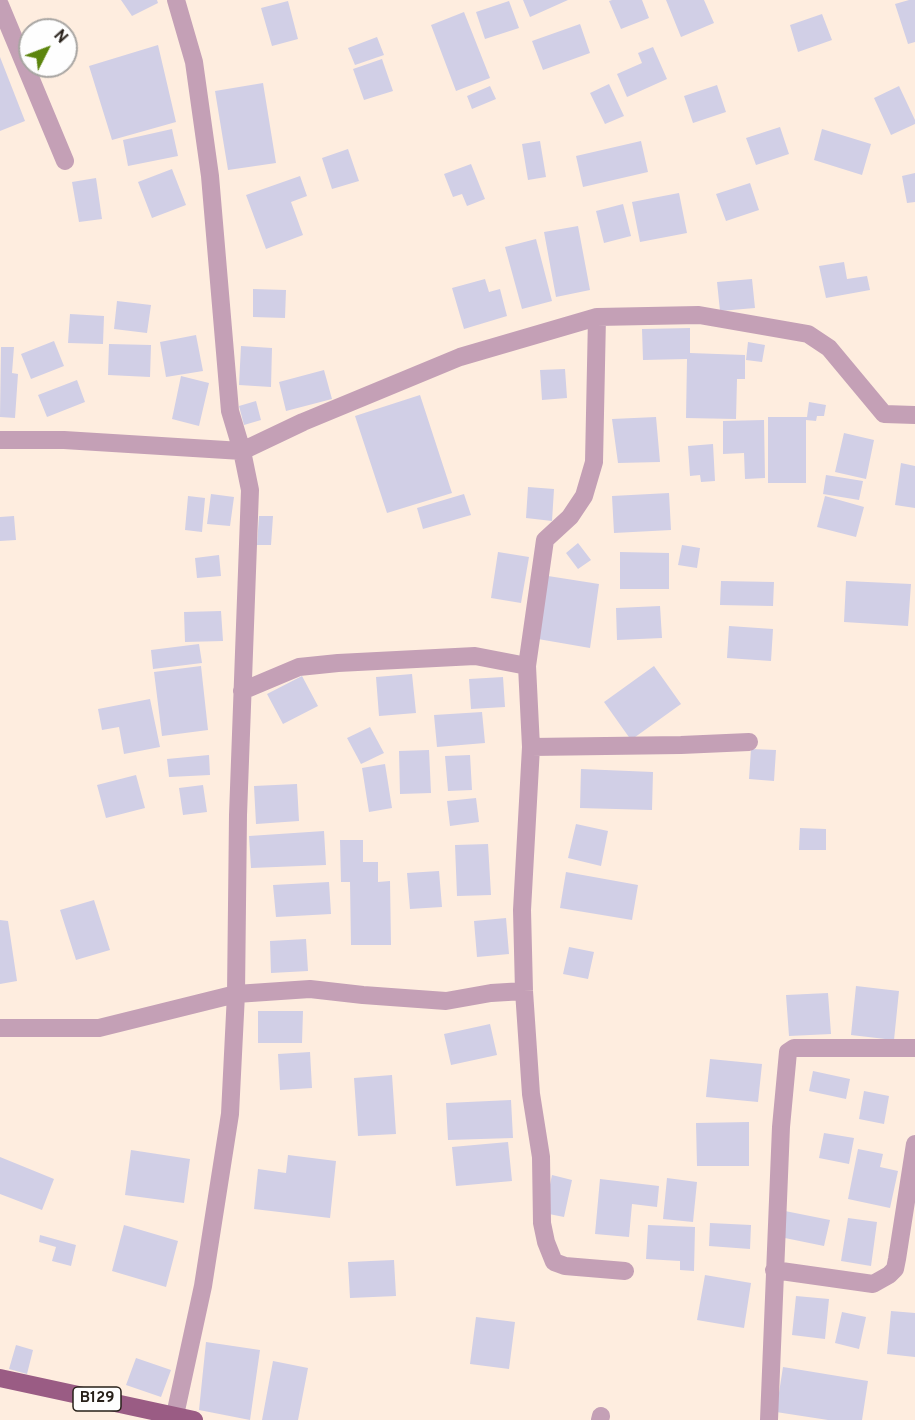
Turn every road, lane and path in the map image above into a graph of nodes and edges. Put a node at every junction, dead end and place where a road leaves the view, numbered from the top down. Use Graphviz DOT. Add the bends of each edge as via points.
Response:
graph roads {
  1 [pos="176,0"];
  2 [pos="0,5"];
  3 [pos="65,160"];
  4 [pos="597,317"];
  5 [pos="915,415"];
  6 [pos="0,440"];
  7 [pos="242,451"];
  8 [pos="528,666"];
  9 [pos="242,691"];
  10 [pos="748,742"];
  11 [pos="531,747"];
  12 [pos="524,991"];
  13 [pos="236,994"];
  14 [pos="0,1028"];
  15 [pos="915,1048"];
  16 [pos="915,1144"];
  17 [pos="774,1270"];
  18 [pos="625,1271"];
  19 [pos="0,1378"];
  20 [pos="175,1415"];
  21 [pos="194,1420"];
  22 [pos="769,1420"];
  1 -- 7 [label="street" via="194,62 210,176 230,411"];
  2 -- 3 [label="street"];
  4 -- 5 [label="street" via="699,315 808,334 829,348 884,414"];
  4 -- 7 [label="street" via="460,357"];
  4 -- 8 [label="street" via="594,462 584,496 570,517 545,540"];
  6 -- 7 [label="street"];
  7 -- 9 [label="street" via="250,490"];
  8 -- 9 [label="street" via="475,656 338,663 299,667"];
  8 -- 11 [label="street"];
  9 -- 13 [label="street"];
  10 -- 11 [label="street"];
  11 -- 12 [label="street" via="522,910"];
  12 -- 13 [label="street" via="446,1001 310,989"];
  12 -- 18 [label="street" via="531,1094 541,1157 542,1222 550,1254 554,1262 565,1266"];
  13 -- 14 [label="street" via="99,1028"];
  13 -- 20 [label="street" via="230,1114 221,1180"];
  15 -- 17 [label="street" via="794,1048 788,1052"];
  16 -- 17 [label="street" via="897,1259 889,1275 873,1284"];
  17 -- 22 [label="street"];
  19 -- 20 [label="main road, B129"];
  20 -- 21 [label="main road, B129"];
}
